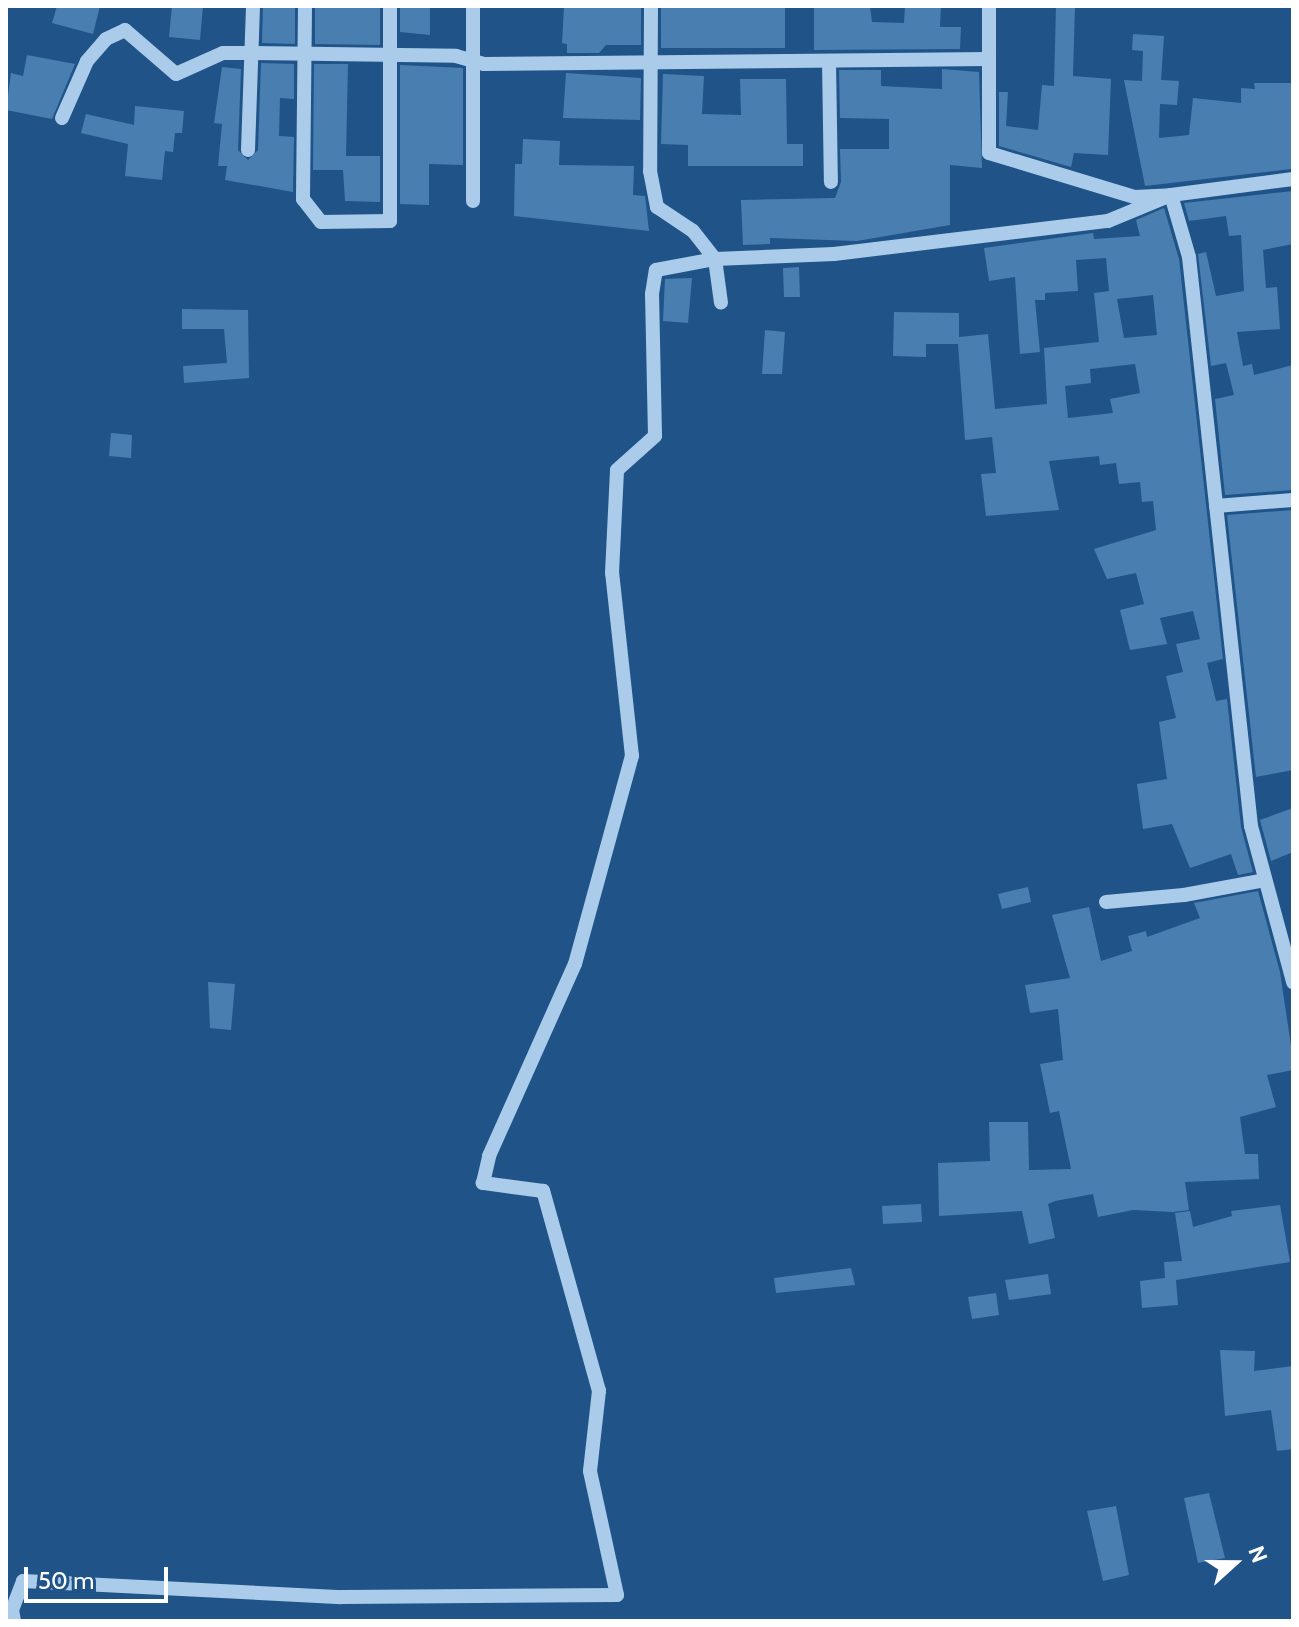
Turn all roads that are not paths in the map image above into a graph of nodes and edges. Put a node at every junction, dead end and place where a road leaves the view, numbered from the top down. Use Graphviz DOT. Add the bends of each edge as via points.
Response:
graph roads {
  1 [pos="253,6"];
  2 [pos="305,6"];
  3 [pos="390,6"];
  4 [pos="473,6"];
  5 [pos="651,6"];
  6 [pos="989,6"];
  7 [pos="251,53"];
  8 [pos="389,54"];
  9 [pos="304,56"];
  10 [pos="989,59"];
  11 [pos="473,61"];
  12 [pos="829,61"];
  13 [pos="650,63"];
  14 [pos="62,118"];
  15 [pos="248,150"];
  16 [pos="1293,179"];
  17 [pos="831,182"];
  18 [pos="1171,195"];
  19 [pos="473,201"];
  20 [pos="715,259"];
  21 [pos="721,303"];
  22 [pos="1293,500"];
  23 [pos="1216,506"];
  24 [pos="1265,880"];
  25 [pos="1106,902"];
  26 [pos="1288,944"];
  27 [pos="1293,982"];
  28 [pos="14,1621"];
  1 -- 7 [label="street"];
  2 -- 9 [label="street"];
  3 -- 8 [label="street"];
  4 -- 11 [label="street"];
  5 -- 13 [label="street"];
  6 -- 10 [label="street"];
  7 -- 9 [label="street"];
  7 -- 14 [label="street" via="223,53 176,74 125,30 106,39 87,61"];
  7 -- 15 [label="street"];
  8 -- 9 [label="street"];
  8 -- 9 [label="street" via="390,221 321,222 303,199"];
  8 -- 11 [label="street"];
  10 -- 12 [label="street"];
  10 -- 18 [label="street" via="989,153 1135,197"];
  11 -- 13 [label="street"];
  11 -- 19 [label="street"];
  12 -- 13 [label="street"];
  12 -- 17 [label="street"];
  13 -- 20 [label="street" via="650,171 657,207 693,231"];
  16 -- 18 [label="street"];
  18 -- 20 [label="street" via="1108,221 834,254"];
  18 -- 23 [label="street" via="1189,257"];
  20 -- 21 [label="street"];
  20 -- 28 [label="street" via="656,270 655,436 617,470 612,573 632,756 575,964 489,1156 483,1183 543,1191 599,1391 590,1471 617,1595 342,1597 23,1581 12,1610"];
  22 -- 23 [label="street"];
  23 -- 24 [label="street" via="1251,826"];
  24 -- 25 [label="street"];
  24 -- 26 [label="street"];
  26 -- 27 [label="street"];
}
